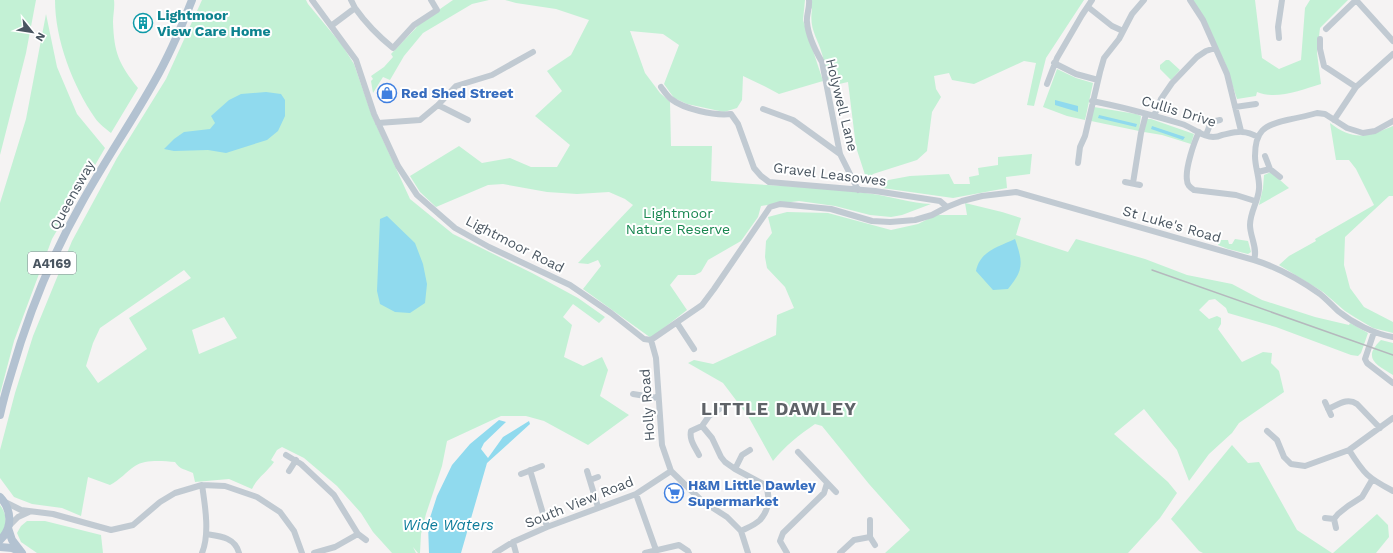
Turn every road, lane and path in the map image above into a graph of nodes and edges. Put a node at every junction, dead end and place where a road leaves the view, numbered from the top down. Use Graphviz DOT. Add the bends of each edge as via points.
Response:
graph roads {
  1 [pos="192,0"];
  2 [pos="312,0"];
  3 [pos="351,0"];
  4 [pos="431,0"];
  5 [pos="809,0"];
  6 [pos="1092,0"];
  7 [pos="1144,0"];
  8 [pos="1190,0"];
  9 [pos="1282,0"];
  10 [pos="1356,0"];
  11 [pos="1088,7"];
  12 [pos="355,8"];
  13 [pos="332,26"];
  14 [pos="1326,29"];
  15 [pos="1123,31"];
  16 [pos="1279,38"];
  17 [pos="1320,40"];
  18 [pos="1393,41"];
  19 [pos="393,48"];
  20 [pos="1215,48"];
  21 [pos="533,52"];
  22 [pos="389,53"];
  23 [pos="1393,54"];
  24 [pos="1054,64"];
  25 [pos="1098,80"];
  26 [pos="1047,84"];
  27 [pos="661,87"];
  28 [pos="1356,87"];
  29 [pos="1092,102"];
  30 [pos="1256,104"];
  31 [pos="438,105"];
  32 [pos="1235,108"];
  33 [pos="763,109"];
  34 [pos="1146,114"];
  35 [pos="1154,116"];
  36 [pos="468,120"];
  37 [pos="1220,120"];
  38 [pos="1334,120"];
  39 [pos="1393,121"];
  40 [pos="378,123"];
  41 [pos="1241,131"];
  42 [pos="1199,132"];
  43 [pos="1206,135"];
  44 [pos="1258,137"];
  45 [pos="840,154"];
  46 [pos="1080,154"];
  47 [pos="1087,155"];
  48 [pos="1265,156"];
  49 [pos="1078,163"];
  50 [pos="1270,169"];
  51 [pos="1258,172"];
  52 [pos="1280,177"];
  53 [pos="1125,182"];
  54 [pos="1133,183"];
  55 [pos="1140,185"];
  56 [pos="858,190"];
  57 [pos="1256,202"];
  58 [pos="947,207"];
  59 [pos="1254,260"];
  60 [pos="677,323"];
  61 [pos="1374,332"];
  62 [pos="1393,337"];
  63 [pos="650,340"];
  64 [pos="694,348"];
  65 [pos="1393,383"];
  66 [pos="633,394"];
  67 [pos="658,398"];
  68 [pos="1325,402"];
  69 [pos="721,408"];
  70 [pos="1328,409"];
  71 [pos="0,415"];
  72 [pos="1331,415"];
  73 [pos="1393,418"];
  74 [pos="702,426"];
  75 [pos="1380,428"];
  76 [pos="1267,431"];
  77 [pos="750,450"];
  78 [pos="1349,450"];
  79 [pos="798,452"];
  80 [pos="286,455"];
  81 [pos="699,455"];
  82 [pos="296,460"];
  83 [pos="542,466"];
  84 [pos="735,469"];
  85 [pos="530,470"];
  86 [pos="289,471"];
  87 [pos="587,471"];
  88 [pos="671,472"];
  89 [pos="521,474"];
  90 [pos="598,477"];
  91 [pos="590,480"];
  92 [pos="1372,480"];
  93 [pos="827,483"];
  94 [pos="202,485"];
  95 [pos="836,492"];
  96 [pos="1393,492"];
  97 [pos="636,494"];
  98 [pos="1,498"];
  99 [pos="598,507"];
  100 [pos="35,512"];
  101 [pos="1325,518"];
  102 [pos="1334,519"];
  103 [pos="870,520"];
  104 [pos="9,527"];
  105 [pos="547,527"];
  106 [pos="1336,528"];
  107 [pos="741,531"];
  108 [pos="206,534"];
  109 [pos="358,534"];
  110 [pos="870,537"];
  111 [pos="0,540"];
  112 [pos="366,540"];
  113 [pos="513,542"];
  114 [pos="875,546"];
  115 [pos="0,547"];
  116 [pos="656,550"];
  117 [pos="21,552"];
  118 [pos="202,553"];
  119 [pos="239,553"];
  120 [pos="302,553"];
  121 [pos="314,553"];
  122 [pos="495,553"];
  123 [pos="516,553"];
  124 [pos="645,553"];
  125 [pos="689,553"];
  126 [pos="748,553"];
  127 [pos="787,553"];
  128 [pos="840,553"];
  1 -- 71 [label="main road, Queensway / A4169" via="155,81 63,237 18,351"];
  2 -- 13 [label="street, Lightmoor Road"];
  3 -- 12 [label="street"];
  4 -- 19 [label="street" via="437,10 414,25"];
  5 -- 45 [label="street, Holywell Lane" via="807,22 814,49 822,62"];
  6 -- 11 [label="street"];
  7 -- 15 [label="street" via="1132,14"];
  8 -- 20 [label="street" via="1203,20"];
  9 -- 16 [label="street"];
  10 -- 14 [label="street"];
  10 -- 18 [label="street"];
  11 -- 15 [label="street" via="1112,26"];
  11 -- 24 [label="street"];
  12 -- 13 [label="street"];
  12 -- 19 [label="street" via="366,24"];
  13 -- 40 [label="street, Lightmoor Road" via="356,60"];
  15 -- 25 [label="street" via="1104,58"];
  17 -- 28 [label="street" via="1324,66"];
  19 -- 22 [label="street"];
  20 -- 32 [label="street" via="1227,74"];
  20 -- 35 [label="street" via="1197,57 1178,77 1161,99"];
  21 -- 31 [label="street" via="492,75 456,86"];
  23 -- 28 [label="street"];
  24 -- 25 [label="street"];
  24 -- 26 [label="street"];
  25 -- 29 [label="street"];
  27 -- 56 [label="street, Gravel Leasowes" via="670,98 682,106 720,115 730,114 738,124 754,168 769,182"];
  28 -- 38 [label="street"];
  29 -- 34 [label="street, Cullis Drive"];
  29 -- 46 [label="street"];
  30 -- 32 [label="street"];
  31 -- 36 [label="street"];
  31 -- 40 [label="street" via="420,120"];
  32 -- 41 [label="street"];
  33 -- 45 [label="street" via="793,120"];
  34 -- 35 [label="street, Cullis Drive"];
  34 -- 54 [label="street"];
  35 -- 42 [label="street, Cullis Drive"];
  37 -- 43 [label="street" via="1212,122"];
  38 -- 39 [label="street" via="1347,128 1368,133"];
  38 -- 44 [label="street" via="1320,114 1269,124"];
  40 -- 63 [label="street, Lightmoor Road" via="398,166 417,195 455,228 570,285 644,339"];
  41 -- 43 [label="street, Cullis Drive" via="1213,137"];
  41 -- 44 [label="street"];
  42 -- 43 [label="street, Cullis Drive"];
  42 -- 57 [label="street" via="1194,141 1187,172 1188,186 1194,190 1236,195"];
  44 -- 51 [label="street" via="1255,157"];
  45 -- 56 [label="street, Holywell Lane"];
  46 -- 47 [label="street"];
  46 -- 49 [label="street"];
  48 -- 50 [label="street"];
  50 -- 51 [label="street"];
  50 -- 52 [label="street"];
  51 -- 57 [label="street" via="1259,191"];
  53 -- 54 [label="street"];
  54 -- 55 [label="street"];
  56 -- 58 [label="street, Gravel Leasowes" via="940,201"];
  57 -- 59 [label="street" via="1250,219 1256,255"];
  58 -- 59 [label="street, St Luke's Road" via="982,196 1016,192"];
  58 -- 60 [label="street, St Luke's Road" via="915,220 890,222 872,221 831,209 780,204 770,207 702,305"];
  59 -- 61 [label="street, St Luke's Road" via="1296,279 1321,295 1352,321"];
  60 -- 63 [label="street, St Luke's Road"];
  60 -- 64 [label="street"];
  61 -- 62 [label="street, St Luke's Road"];
  61 -- 65 [label="street" via="1366,359"];
  63 -- 67 [label="street, Holly Road" via="656,358"];
  66 -- 67 [label="street"];
  67 -- 88 [label="street, Holly Road" via="662,445"];
  68 -- 70 [label="street"];
  69 -- 74 [label="street" via="709,416"];
  70 -- 72 [label="street"];
  70 -- 75 [label="street" via="1347,400 1353,401"];
  73 -- 75 [label="street"];
  74 -- 81 [label="street" via="691,431 690,436"];
  74 -- 84 [label="street" via="712,438 721,457"];
  75 -- 78 [label="street"];
  76 -- 78 [label="street" via="1277,440 1284,457 1291,464 1305,466"];
  77 -- 84 [label="street" via="742,455"];
  78 -- 92 [label="street" via="1360,469"];
  79 -- 93 [label="street"];
  80 -- 82 [label="street"];
  82 -- 86 [label="street"];
  82 -- 109 [label="street" via="334,495"];
  83 -- 85 [label="street"];
  84 -- 107 [label="street" via="765,485 768,496 760,520"];
  85 -- 89 [label="street"];
  85 -- 105 [label="street"];
  87 -- 91 [label="street"];
  88 -- 97 [label="street, South View Road"];
  88 -- 107 [label="street, Holly Road" via="702,501 727,517"];
  90 -- 91 [label="street"];
  91 -- 99 [label="street"];
  92 -- 96 [label="street"];
  92 -- 102 [label="street" via="1362,497"];
  93 -- 95 [label="street"];
  93 -- 127 [label="street" via="824,493 783,533 780,541"];
  94 -- 100 [label="street" via="175,493 133,525 112,530 53,514"];
  94 -- 108 [label="street"];
  94 -- 120 [label="street" via="225,486 243,491 280,512 294,531"];
  97 -- 99 [label="street, South View Road"];
  97 -- 116 [label="street"];
  98 -- 100 [label="street" via="21,510"];
  98 -- 104 [label="main road" via="8,509"];
  99 -- 105 [label="street, South View Road"];
  100 -- 104 [label="street" via="22,514"];
  101 -- 102 [label="street"];
  102 -- 106 [label="street"];
  103 -- 110 [label="street"];
  104 -- 111 [label="main road"];
  104 -- 117 [label="main road" via="12,540"];
  105 -- 113 [label="street, South View Road"];
  107 -- 126 [label="street, Holly Road"];
  108 -- 118 [label="street"];
  108 -- 119 [label="street" via="222,536 232,541"];
  109 -- 112 [label="street"];
  109 -- 121 [label="street" via="335,547"];
  110 -- 114 [label="street"];
  110 -- 128 [label="street" via="854,540"];
  113 -- 122 [label="street, South View Road"];
  113 -- 123 [label="street"];
  115 -- 117 [label="main road"];
  116 -- 124 [label="street"];
  116 -- 125 [label="street" via="679,545"];
}
